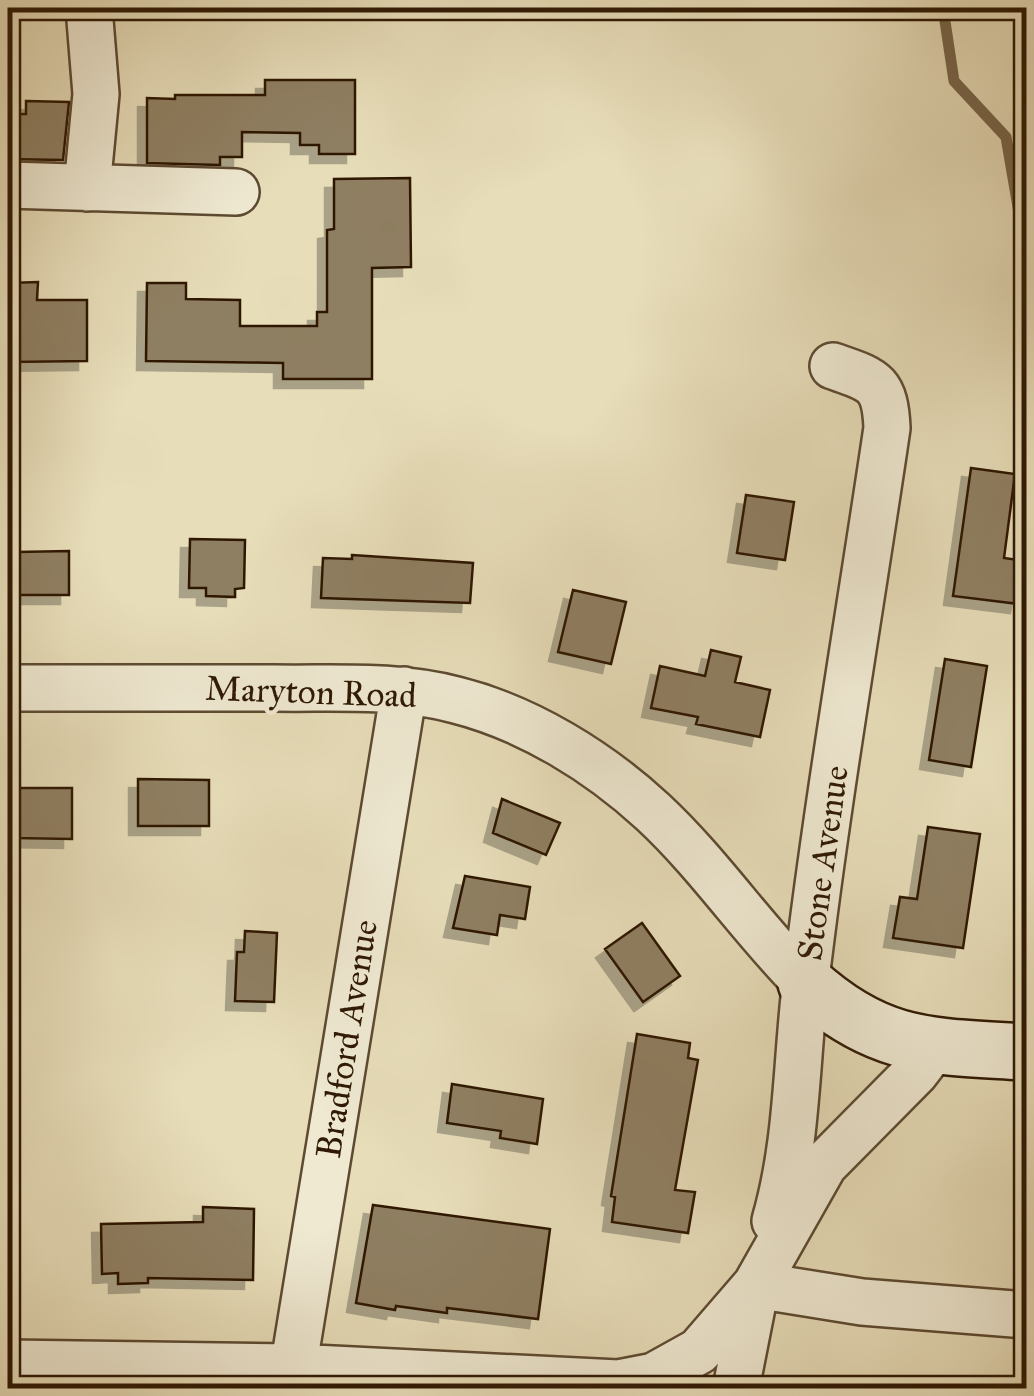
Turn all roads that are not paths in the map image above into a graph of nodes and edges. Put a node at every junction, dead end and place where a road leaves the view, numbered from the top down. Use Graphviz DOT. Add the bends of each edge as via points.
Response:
graph roads {
  1 [pos="89,8"];
  2 [pos="8,185"];
  3 [pos="87,188"];
  4 [pos="236,192"];
  5 [pos="832,366"];
  6 [pos="8,688"];
  7 [pos="404,690"];
  8 [pos="806,982"];
  9 [pos="936,1046"];
  10 [pos="1026,1052"];
  11 [pos="756,1285"];
  12 [pos="1026,1314"];
  13 [pos="8,1363"];
  14 [pos="292,1378"];
  15 [pos="736,1388"];
  1 -- 3 [label="street" via="96,94"];
  2 -- 3 [label="street"];
  3 -- 4 [label="street"];
  5 -- 8 [label="street, Stone Avenue" via="872,380 886,399 887,428"];
  6 -- 7 [label="street, Maryton Road"];
  7 -- 8 [label="street, Maryton Road" via="491,710 607,775 684,843"];
  7 -- 14 [label="street, Bradford Avenue"];
  8 -- 9 [label="street" via="838,1012 897,1040"];
  8 -- 11 [label="street, Stone Avenue" via="788,1175"];
  9 -- 10 [label="street"];
  9 -- 11 [label="street" via="824,1165"];
  11 -- 12 [label="street" via="862,1302"];
  11 -- 14 [label="street" via="699,1351 654,1376 618,1383"];
  11 -- 15 [label="street, Stone Avenue"];
  13 -- 14 [label="street"];
}
